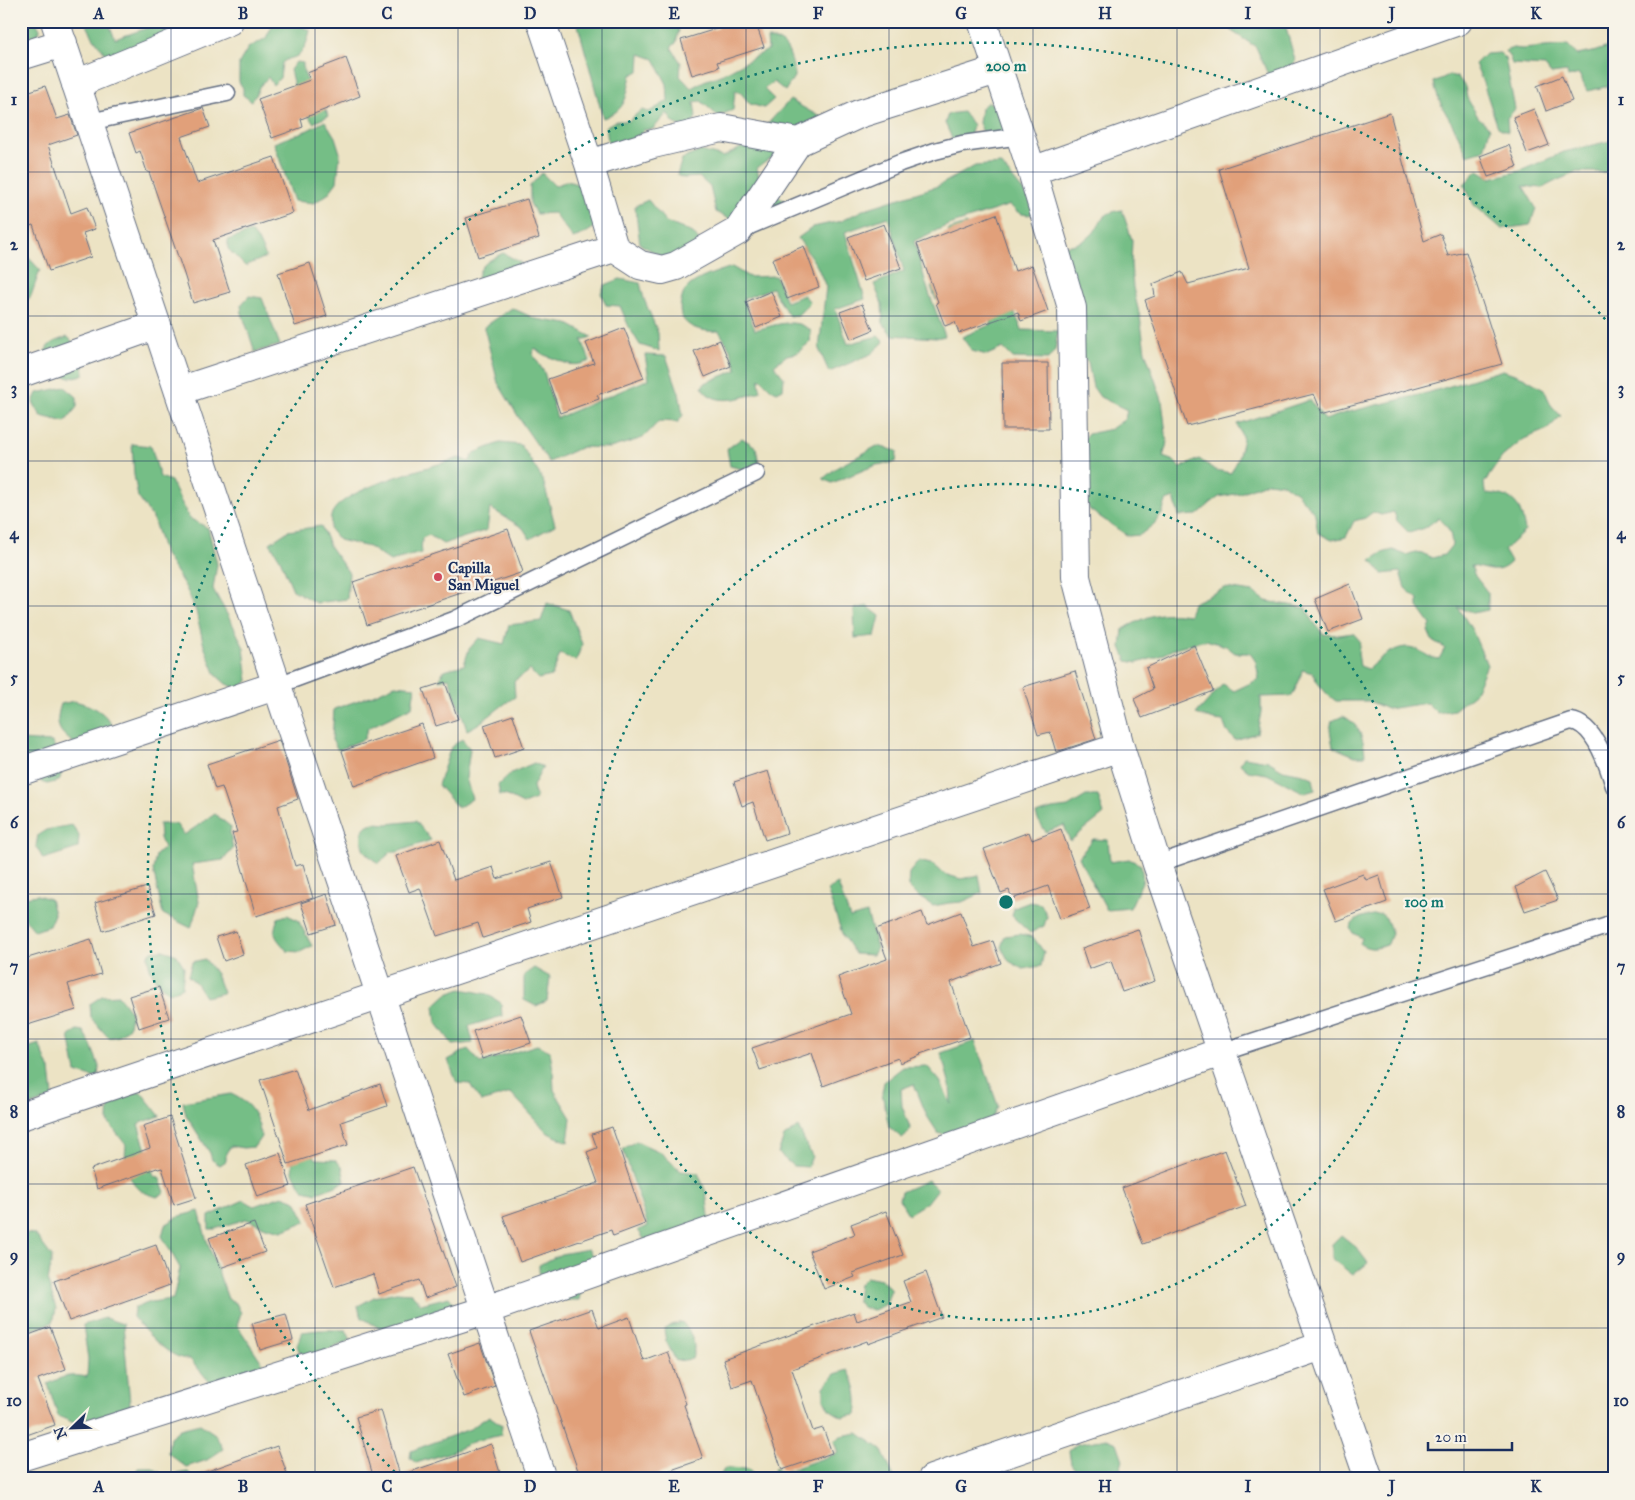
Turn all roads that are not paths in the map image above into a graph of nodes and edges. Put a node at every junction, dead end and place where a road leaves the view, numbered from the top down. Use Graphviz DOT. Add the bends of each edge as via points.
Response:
graph roads {
  1 [pos="228,21"];
  2 [pos="541,21"];
  3 [pos="982,21"];
  4 [pos="1444,23"];
  5 [pos="59,32"];
  6 [pos="21,56"];
  7 [pos="997,70"];
  8 [pos="76,84"];
  9 [pos="226,93"];
  10 [pos="89,122"];
  11 [pos="1021,136"];
  12 [pos="798,142"];
  13 [pos="588,164"];
  14 [pos="1032,171"];
  15 [pos="738,231"];
  16 [pos="614,248"];
  17 [pos="156,325"];
  18 [pos="21,373"];
  19 [pos="179,391"];
  20 [pos="756,473"];
  21 [pos="278,685"];
  22 [pos="1120,747"];
  23 [pos="21,771"];
  24 [pos="1614,786"];
  25 [pos="1156,864"];
  26 [pos="1614,922"];
  27 [pos="381,996"];
  28 [pos="1221,1052"];
  29 [pos="21,1116"];
  30 [pos="486,1310"];
  31 [pos="1322,1346"];
  32 [pos="21,1457"];
  33 [pos="542,1479"];
  34 [pos="932,1479"];
  35 [pos="1369,1479"];
  1 -- 8 [label="street"];
  2 -- 13 [label="street"];
  3 -- 7 [label="street"];
  4 -- 14 [label="street"];
  5 -- 6 [label="street"];
  5 -- 8 [label="street"];
  7 -- 11 [label="street"];
  7 -- 12 [label="street" via="859,114"];
  8 -- 10 [label="street"];
  9 -- 10 [label="lane"];
  10 -- 17 [label="street"];
  11 -- 14 [label="street"];
  11 -- 15 [label="lane" via="935,151"];
  12 -- 13 [label="street" via="721,128"];
  12 -- 15 [label="street"];
  13 -- 16 [label="street"];
  14 -- 22 [label="street" via="1072,308 1076,576"];
  15 -- 16 [label="street" via="676,266 662,270 640,265"];
  16 -- 19 [label="street"];
  17 -- 18 [label="street"];
  17 -- 19 [label="street"];
  19 -- 21 [label="street"];
  20 -- 21 [label="lane" via="454,620"];
  21 -- 23 [label="street"];
  21 -- 27 [label="street"];
  22 -- 25 [label="street"];
  22 -- 27 [label="street"];
  24 -- 25 [label="lane" via="1606,761 1591,734 1579,722 1571,721"];
  25 -- 28 [label="street"];
  26 -- 28 [label="lane"];
  27 -- 29 [label="street"];
  27 -- 30 [label="street"];
  28 -- 30 [label="street"];
  28 -- 31 [label="street"];
  30 -- 32 [label="street"];
  30 -- 33 [label="street"];
  31 -- 34 [label="street"];
  31 -- 35 [label="street"];
}
